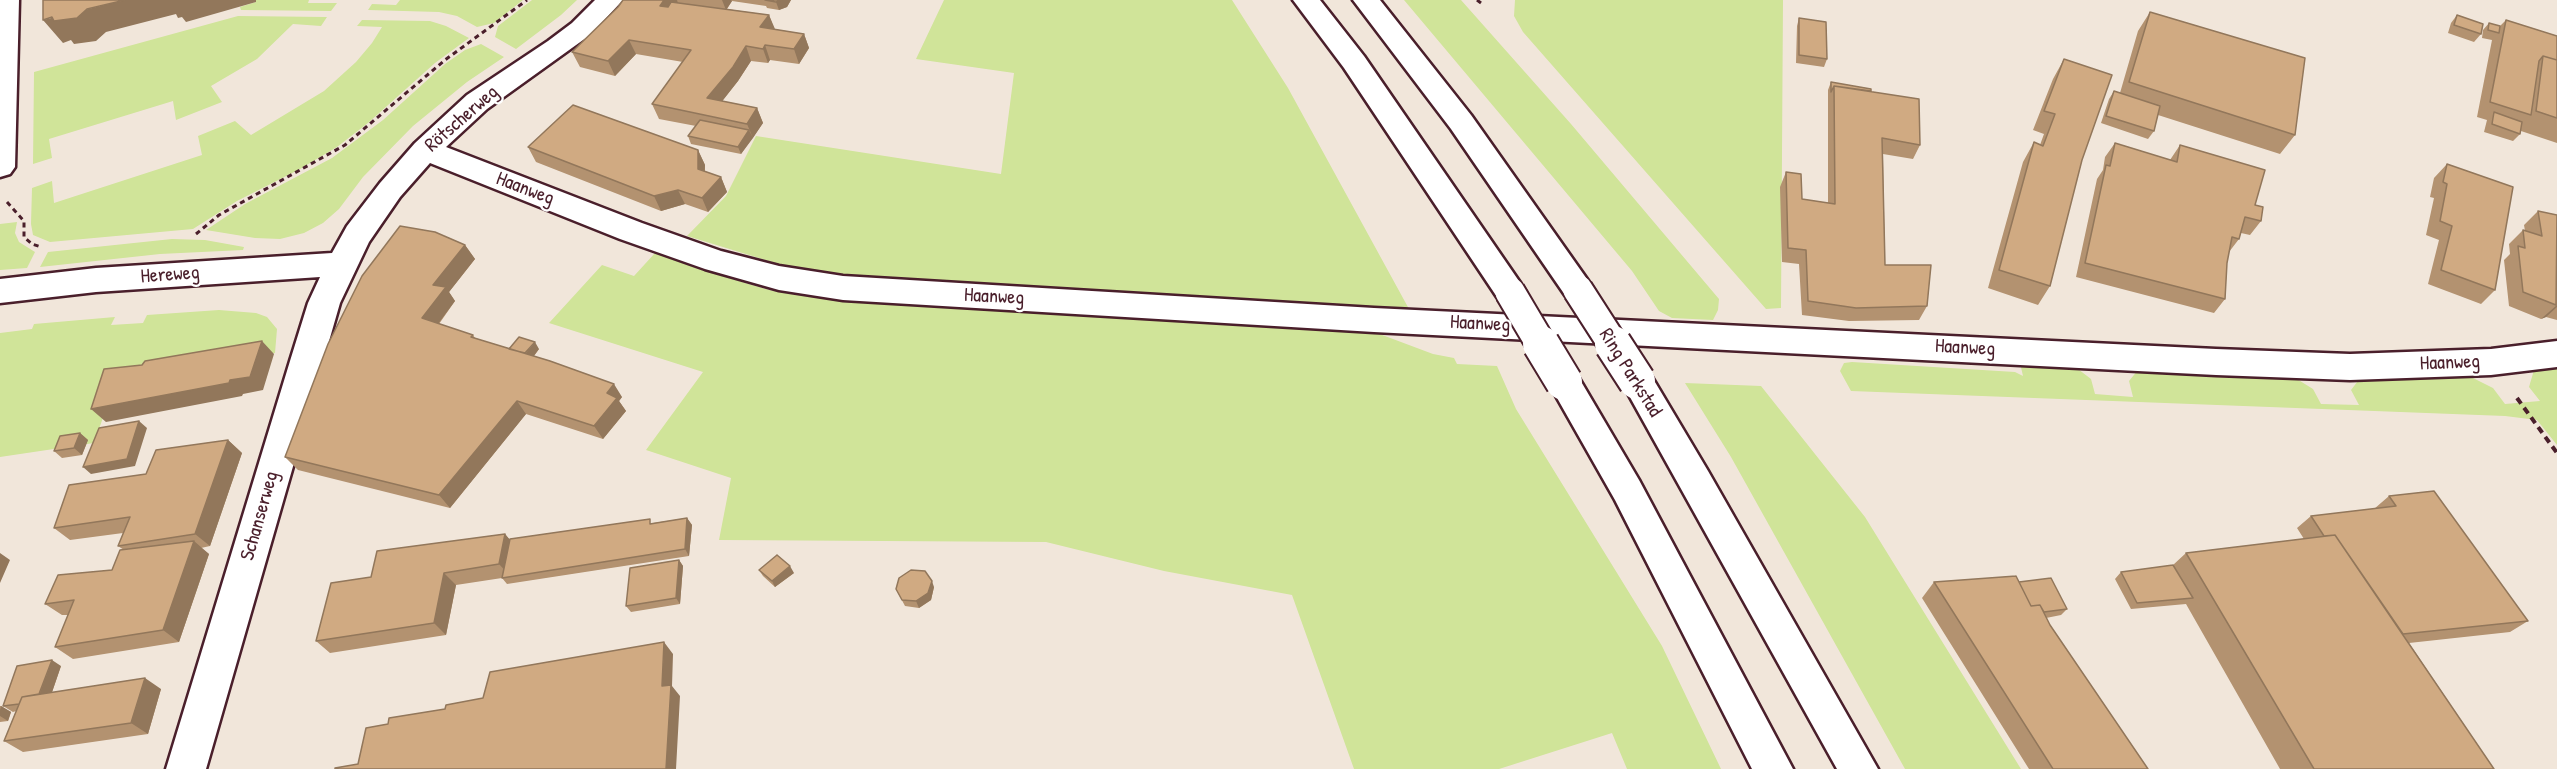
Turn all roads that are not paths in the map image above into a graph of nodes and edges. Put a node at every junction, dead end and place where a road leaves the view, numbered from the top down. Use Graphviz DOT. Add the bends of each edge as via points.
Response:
graph roads {
  1 [pos="6,0"];
  2 [pos="610,0"];
  3 [pos="1306,0"];
  4 [pos="1366,0"];
  5 [pos="425,150"];
  6 [pos="0,167"];
  7 [pos="341,264"];
  8 [pos="0,291"];
  9 [pos="2557,354"];
  10 [pos="186,769"];
  11 [pos="1773,769"];
  12 [pos="1858,769"];
  1 -- 6 [label="main road"];
  2 -- 5 [label="main road, Rötscherweg" via="581,29 477,102"];
  3 -- 11 [label="main road, bridge" via="1361,72 1510,292 1627,490"];
  4 -- 12 [label="main road, Ring Parkstad, bridge" via="1461,122 1637,381"];
  5 -- 7 [label="main road, Rötscherweg" via="390,190"];
  5 -- 9 [label="main road, Haanweg" via="716,261 779,278 843,288 2216,362 2350,367 2491,362"];
  7 -- 8 [label="main road, Hereweg" via="96,280"];
  7 -- 10 [label="main road, Schanserweg" via="306,361"];
}
